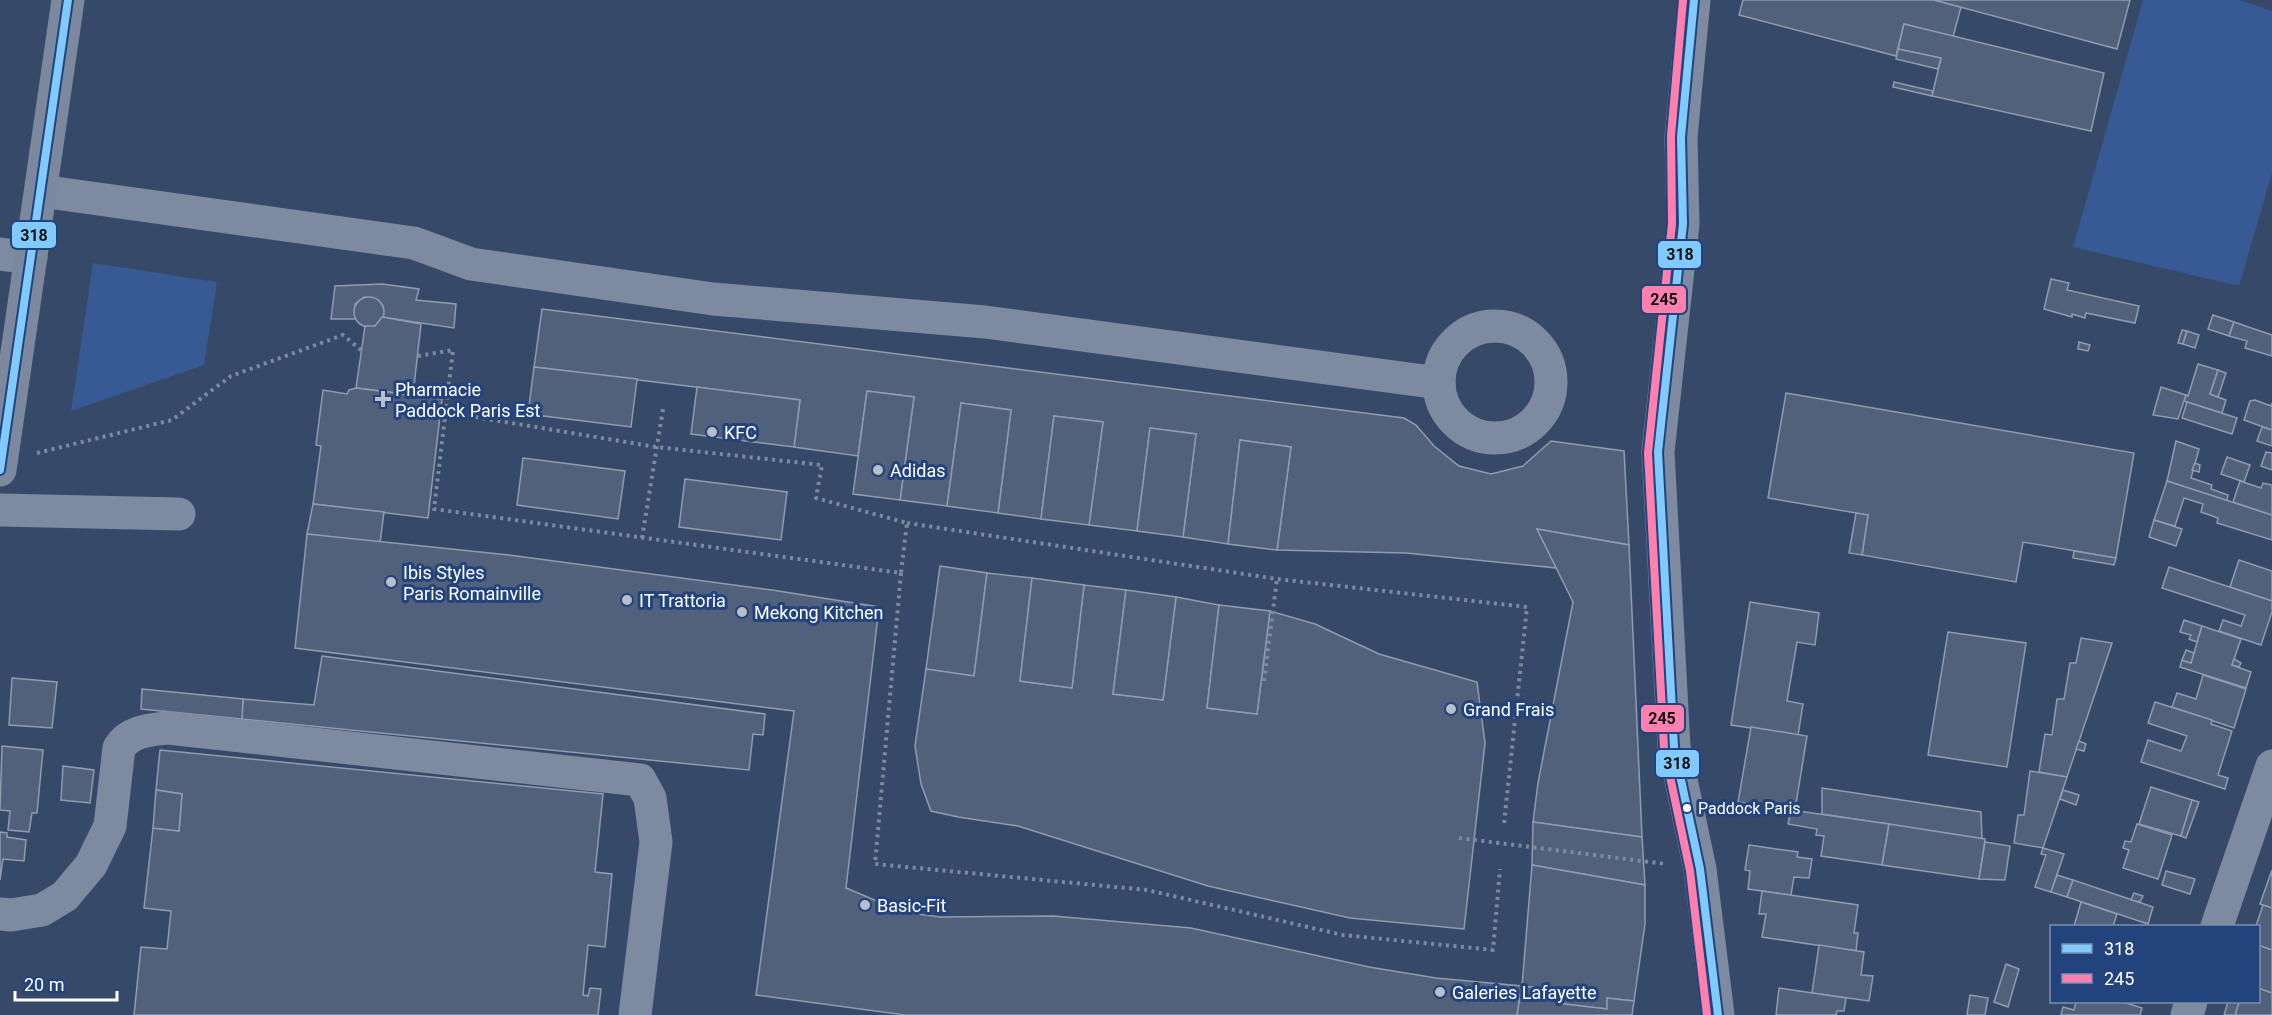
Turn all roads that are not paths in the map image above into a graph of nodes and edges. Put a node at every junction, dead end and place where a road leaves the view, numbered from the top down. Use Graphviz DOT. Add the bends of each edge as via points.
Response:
graph roads {
  1 [pos="65,0"];
  2 [pos="1694,0"];
  3 [pos="41,191"];
  4 [pos="16,256"];
  5 [pos="1439,383"];
  6 [pos="1,466"];
  7 [pos="0,510"];
  8 [pos="179,514"];
  9 [pos="2272,766"];
  10 [pos="0,914"];
  11 [pos="2218,925"];
  12 [pos="635,1015"];
  13 [pos="1718,1015"];
  1 -- 3 [label="main road"];
  2 -- 13 [label="street" via="1681,137 1683,224 1658,452 1674,747 1700,869"];
  3 -- 4 [label="main road"];
  3 -- 5 [label="street" via="414,243 471,264 713,299 985,322"];
  4 -- 6 [label="main road"];
  7 -- 8 [label="street"];
  9 -- 11 [label="street"];
  10 -- 12 [label="street" via="42,910 65,896 91,865 110,826 119,748 125,739 143,731 168,728 640,780 650,798 656,842"];
}
